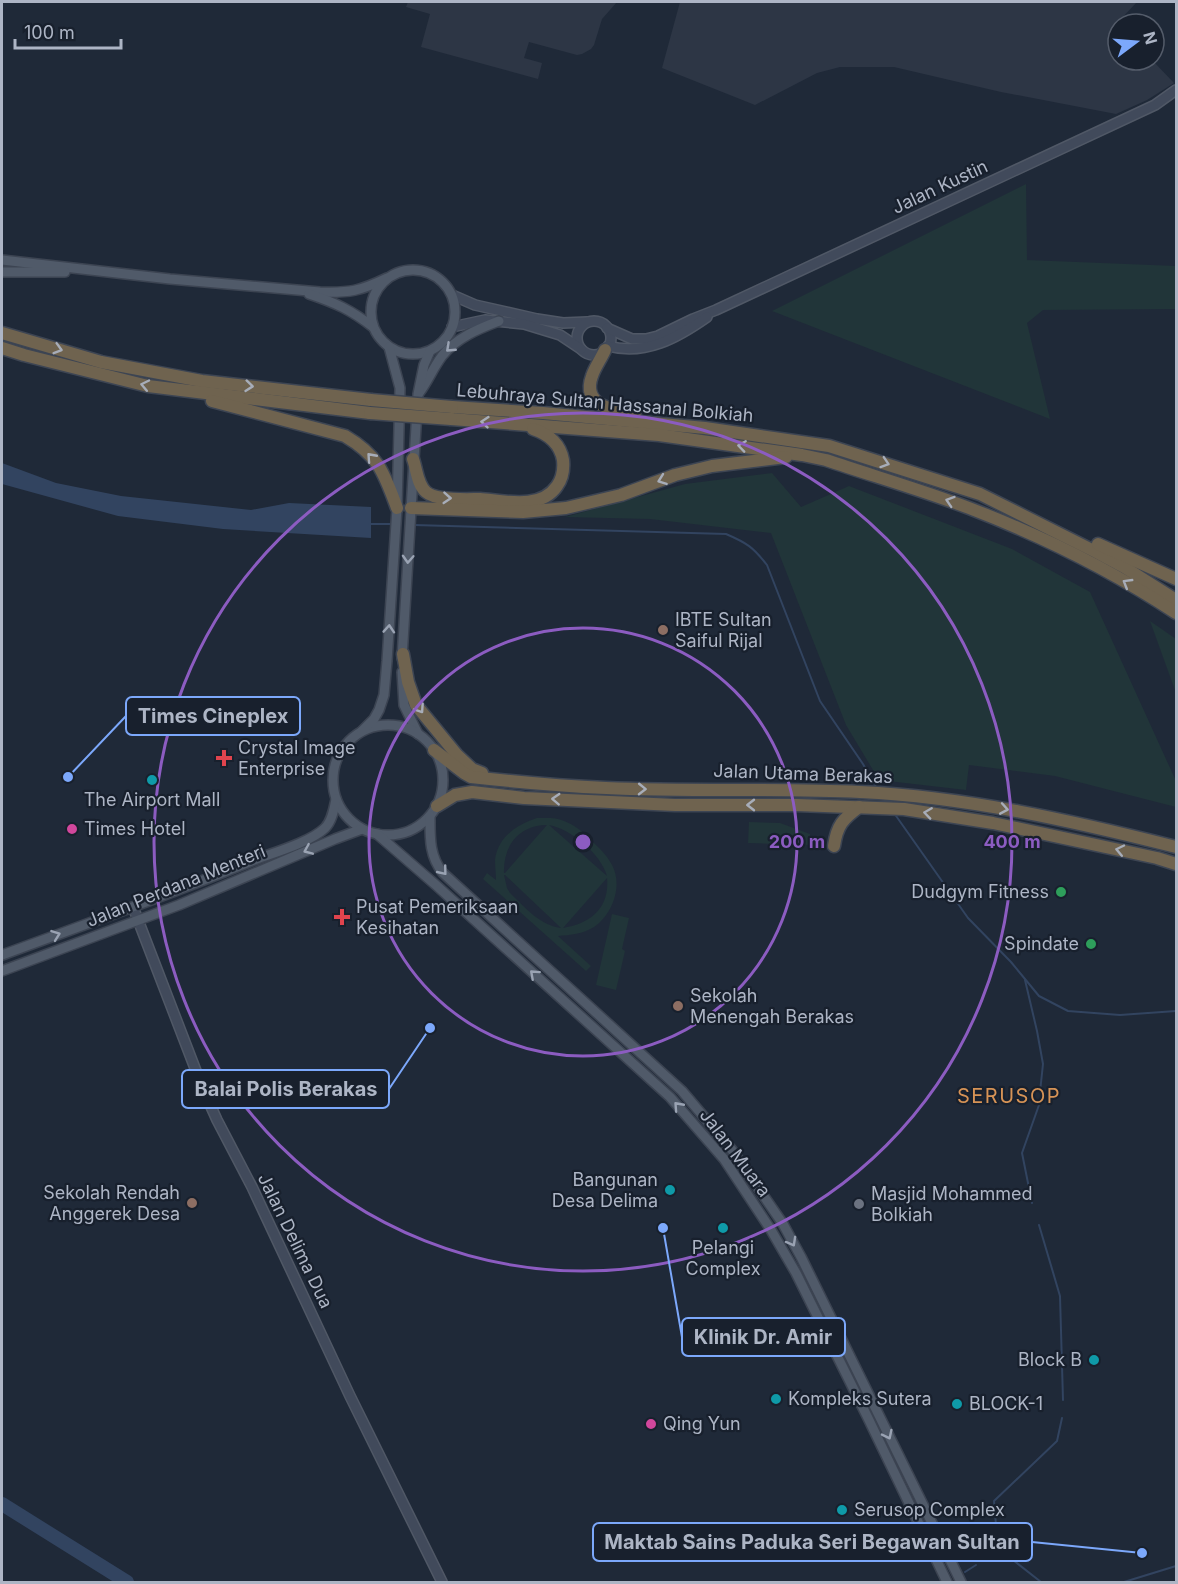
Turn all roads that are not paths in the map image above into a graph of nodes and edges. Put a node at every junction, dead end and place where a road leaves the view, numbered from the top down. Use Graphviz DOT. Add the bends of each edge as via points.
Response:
graph roads {
  1 [pos="1176,90"];
  2 [pos="2,260"];
  3 [pos="97,270"];
  4 [pos="2,272"];
  5 [pos="387,278"];
  6 [pos="296,290"];
  7 [pos="452,295"];
  8 [pos="716,310"];
  9 [pos="499,321"];
  10 [pos="587,322"];
  11 [pos="373,327"];
  12 [pos="452,327"];
  13 [pos="607,328"];
  14 [pos="2,333"];
  15 [pos="389,347"];
  16 [pos="2,348"];
  17 [pos="607,348"];
  18 [pos="581,349"];
  19 [pos="430,351"];
  20 [pos="169,389"];
  21 [pos="418,394"];
  22 [pos="452,413"];
  23 [pos="525,425"];
  24 [pos="829,446"];
  25 [pos="802,454"];
  26 [pos="413,459"];
  27 [pos="411,507"];
  28 [pos="397,508"];
  29 [pos="1062,534"];
  30 [pos="1176,579"];
  31 [pos="1176,610"];
  32 [pos="402,654"];
  33 [pos="362,731"];
  34 [pos="418,734"];
  35 [pos="434,750"];
  36 [pos="500,780"];
  37 [pos="768,790"];
  38 [pos="336,799"];
  39 [pos="830,806"];
  40 [pos="862,807"];
  41 [pos="433,811"];
  42 [pos="1099,828"];
  43 [pos="362,829"];
  44 [pos="377,834"];
  45 [pos="834,846"];
  46 [pos="1176,847"];
  47 [pos="1157,858"];
  48 [pos="1176,864"];
  49 [pos="133,907"];
  50 [pos="138,920"];
  51 [pos="2,956"];
  52 [pos="2,971"];
  53 [pos="598,1016"];
  54 [pos="631,1062"];
  55 [pos="761,1192"];
  56 [pos="753,1202"];
  57 [pos="442,1582"];
  58 [pos="947,1582"];
  59 [pos="961,1582"];
  1 -- 8 [label="street, Jalan Kustin" via="1155,105"];
  2 -- 3 [label="main road"];
  3 -- 4 [label="main road"];
  3 -- 6 [label="main road"];
  5 -- 6 [label="main road" via="358,291"];
  5 -- 7 [label="main road" via="409,270 428,272"];
  5 -- 11 [label="main road" via="371,306"];
  6 -- 11 [label="main road" via="349,309"];
  7 -- 10 [label="street" via="475,305 537,319"];
  7 -- 12 [label="main road"];
  8 -- 13 [label="street, Jalan Kustin" via="646,339 632,339"];
  8 -- 17 [label="street, Jalan Kustin" via="660,345"];
  9 -- 12 [label="street"];
  9 -- 18 [label="street" via="554,332"];
  9 -- 21 [label="main road, one-way" via="468,334 452,346"];
  10 -- 13 [label="street" via="596,321"];
  10 -- 18 [label="street" via="578,332"];
  11 -- 15 [label="main road"];
  12 -- 19 [label="main road" via="444,341"];
  13 -- 17 [label="street"];
  14 -- 22 [label="highway, Lebuhraya Sultan Hassanal Bolkiah, one-way, bridge" via="102,362 202,381"];
  15 -- 19 [label="main road" via="409,354"];
  15 -- 28 [label="main road" via="400,388"];
  20 -- 16 [label="highway, Lebuhraya Sultan Hassanal Bolkiah, one-way"];
  17 -- 18 [label="street" via="593,355"];
  17 -- 24 [label="highway" via="590,386 593,397 606,408 741,426"];
  19 -- 21 [label="main road"];
  20 -- 22 [label="highway, Lebuhraya Sultan Hassanal Bolkiah, bridge" via="370,413"];
  28 -- 20 [label="highway, one-way" via="374,459 345,436"];
  21 -- 26 [label="main road"];
  23 -- 22 [label="highway, Lebuhraya Sultan Hassanal Bolkiah, one-way"];
  22 -- 24 [label="highway, Lebuhraya Sultan Hassanal Bolkiah" via="543,413 705,428"];
  25 -- 23 [label="highway, Lebuhraya Sultan Hassanal Bolkiah, one-way" via="659,435"];
  26 -- 23 [label="highway, one-way" via="419,481 430,495 537,500 558,485 563,471 562,456 551,438"];
  24 -- 29 [label="highway, Lebuhraya Sultan Hassanal Bolkiah, one-way" via="980,494"];
  25 -- 27 [label="highway, one-way" via="712,466 566,508 523,512"];
  31 -- 25 [label="highway, Lebuhraya Sultan Hassanal Bolkiah, one-way" via="1044,539 967,507"];
  26 -- 27 [label="main road"];
  27 -- 32 [label="main road, one-way"];
  33 -- 28 [label="main road, one-way" via="379,710 384,695"];
  29 -- 30 [label="highway" via="1088,540"];
  29 -- 31 [label="highway, Lebuhraya Sultan Hassanal Bolkiah" via="1124,567"];
  32 -- 34 [label="main road" via="402,699"];
  32 -- 36 [label="highway, one-way" via="411,695 424,716 472,769"];
  33 -- 34 [label="main road" via="390,725"];
  33 -- 38 [label="main road" via="342,749 335,764"];
  34 -- 35 [label="main road"];
  35 -- 36 [label="highway, Jalan Utama Berakas" via="471,777"];
  35 -- 41 [label="main road" via="443,773 442,790"];
  36 -- 37 [label="highway, Jalan Utama Berakas, one-way" via="607,788"];
  37 -- 39 [label="highway" via="786,797 826,800"];
  37 -- 42 [label="highway, Jalan Utama Berakas, one-way" via="904,795 994,807"];
  38 -- 43 [label="main road" via="349,819"];
  38 -- 49 [label="main road, Jalan Perdana Menteri" via="330,820 316,834"];
  39 -- 40 [label="highway, Jalan Utama Berakas"];
  39 -- 41 [label="highway, Jalan Utama Berakas, one-way" via="675,805 472,792 455,795"];
  40 -- 45 [label="highway" via="838,827"];
  47 -- 40 [label="highway, Jalan Utama Berakas, one-way" via="993,823 904,809"];
  41 -- 44 [label="main road" via="417,827 402,834"];
  41 -- 53 [label="main road, Jalan Muara, one-way" via="432,853 438,867"];
  42 -- 46 [label="highway, Jalan Utama Berakas"];
  42 -- 47 [label="highway" via="1112,836 1153,847"];
  43 -- 44 [label="main road"];
  43 -- 50 [label="main road, Jalan Perdana Menteri, one-way"];
  54 -- 44 [label="main road, Jalan Muara, one-way"];
  47 -- 48 [label="highway, Jalan Utama Berakas"];
  49 -- 50 [label="street, Jalan Delima Dua"];
  51 -- 49 [label="main road, Jalan Perdana Menteri, one-way"];
  50 -- 52 [label="main road, Jalan Perdana Menteri"];
  50 -- 57 [label="street, Jalan Delima Dua" via="208,1099"];
  53 -- 54 [label="main road" via="627,1050"];
  53 -- 55 [label="main road, Jalan Muara" via="682,1091 732,1150"];
  56 -- 54 [label="main road, Jalan Muara, one-way" via="696,1126"];
  55 -- 56 [label="main road" via="774,1221 769,1222"];
  55 -- 59 [label="main road, Jalan Muara, one-way" via="801,1257"];
  56 -- 58 [label="main road, Jalan Muara" via="796,1273"];
}
